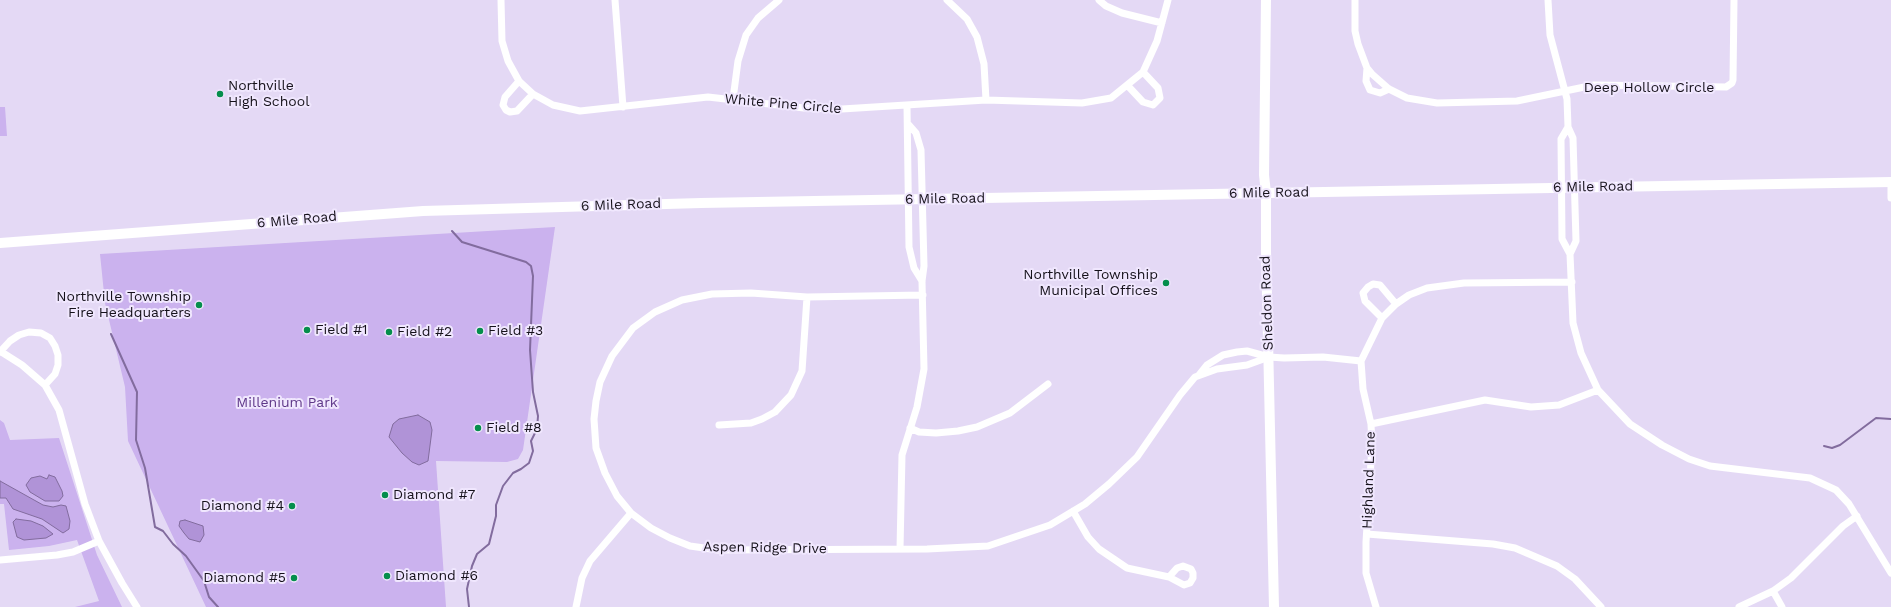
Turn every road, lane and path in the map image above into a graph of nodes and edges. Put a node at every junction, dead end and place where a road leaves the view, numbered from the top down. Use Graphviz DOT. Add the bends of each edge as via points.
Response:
graph roads {
  1 [pos="501,0"];
  2 [pos="615,0"];
  3 [pos="779,0"];
  4 [pos="947,0"];
  5 [pos="1099,0"];
  6 [pos="1168,0"];
  7 [pos="1266,0"];
  8 [pos="1355,0"];
  9 [pos="1548,0"];
  10 [pos="1734,0"];
  11 [pos="1162,23"];
  12 [pos="1368,68"];
  13 [pos="1143,72"];
  14 [pos="519,81"];
  15 [pos="1128,86"];
  16 [pos="1389,89"];
  17 [pos="1564,90"];
  18 [pos="533,94"];
  19 [pos="733,99"];
  20 [pos="986,100"];
  21 [pos="907,106"];
  22 [pos="623,107"];
  23 [pos="909,125"];
  24 [pos="1568,127"];
  25 [pos="1891,182"];
  26 [pos="1562,188"];
  27 [pos="1574,188"];
  28 [pos="1266,193"];
  29 [pos="1891,198"];
  30 [pos="909,200"];
  31 [pos="922,200"];
  32 [pos="0,243"];
  33 [pos="1570,254"];
  34 [pos="922,281"];
  35 [pos="1572,282"];
  36 [pos="923,295"];
  37 [pos="807,297"];
  38 [pos="1396,304"];
  39 [pos="1382,318"];
  40 [pos="0,352"];
  41 [pos="1269,357"];
  42 [pos="1362,361"];
  43 [pos="1199,374"];
  44 [pos="1048,384"];
  45 [pos="45,385"];
  46 [pos="1598,390"];
  47 [pos="719,424"];
  48 [pos="1370,424"];
  49 [pos="910,428"];
  50 [pos="1074,511"];
  51 [pos="631,513"];
  52 [pos="1857,516"];
  53 [pos="1367,534"];
  54 [pos="99,541"];
  55 [pos="900,549"];
  56 [pos="0,560"];
  57 [pos="1891,573"];
  58 [pos="1169,577"];
  59 [pos="1773,591"];
  60 [pos="138,607"];
  61 [pos="576,607"];
  62 [pos="1274,607"];
  63 [pos="1376,607"];
  64 [pos="1602,607"];
  65 [pos="1739,607"];
  66 [pos="1782,607"];
  1 -- 14 [label="street, White Pine Circle" via="502,41 508,61"];
  2 -- 22 [label="street"];
  3 -- 19 [label="street" via="758,18 746,35 738,61"];
  4 -- 20 [label="street" via="964,15 977,37 984,64"];
  5 -- 11 [label="street" via="1122,13"];
  6 -- 11 [label="street, White Pine Circle"];
  7 -- 28 [label="street, Sheldon Road"];
  8 -- 12 [label="street, Deep Hollow Circle" via="1356,37"];
  9 -- 17 [label="street" via="1550,34"];
  10 -- 17 [label="street, Deep Hollow Circle" via="1733,80 1726,87 1594,85"];
  11 -- 13 [label="street, White Pine Circle" via="1152,57"];
  12 -- 16 [label="street, Deep Hollow Circle"];
  12 -- 16 [label="street, Deep Hollow Circle" via="1366,81 1370,90 1380,93"];
  13 -- 15 [label="street, White Pine Circle"];
  13 -- 15 [label="street" via="1158,88 1160,98 1153,105 1142,102"];
  14 -- 18 [label="street, White Pine Circle"];
  14 -- 18 [label="street" via="505,97 503,105 506,110 517,111"];
  15 -- 20 [label="street, White Pine Circle" via="1111,98 1082,103"];
  16 -- 17 [label="street, Deep Hollow Circle" via="1407,98 1437,103 1517,102"];
  17 -- 24 [label="street"];
  18 -- 22 [label="street, White Pine Circle" via="569,110 591,111"];
  19 -- 21 [label="street, White Pine Circle" via="824,109"];
  19 -- 22 [label="street, White Pine Circle" via="708,97"];
  20 -- 21 [label="street, White Pine Circle"];
  21 -- 23 [label="street"];
  23 -- 30 [label="street"];
  23 -- 31 [label="street" via="916,133 921,150"];
  24 -- 26 [label="street" via="1561,139"];
  24 -- 27 [label="street" via="1573,138"];
  25 -- 27 [label="street, 6 Mile Road"];
  25 -- 29 [label="street"];
  26 -- 27 [label="street, 6 Mile Road"];
  26 -- 28 [label="street, 6 Mile Road"];
  26 -- 33 [label="street" via="1562,239"];
  27 -- 33 [label="street" via="1576,241"];
  28 -- 31 [label="street, 6 Mile Road"];
  28 -- 41 [label="street, Sheldon Road"];
  30 -- 31 [label="street, 6 Mile Road"];
  30 -- 32 [label="street, 6 Mile Road" via="423,211"];
  30 -- 34 [label="street" via="909,246 914,268"];
  31 -- 34 [label="street"];
  33 -- 35 [label="street"];
  34 -- 36 [label="street"];
  35 -- 38 [label="street, Highland Lane" via="1442,285 1409,295"];
  35 -- 46 [label="street" via="1573,322 1581,353"];
  36 -- 37 [label="street, Aspen Ridge Drive"];
  36 -- 49 [label="street" via="924,369"];
  37 -- 47 [label="street" via="802,371 791,395 775,412 762,419 750,423"];
  37 -- 51 [label="street, Aspen Ridge Drive" via="751,293 693,297 654,312 625,338 610,360 600,382 595,407 594,437 605,473 617,496"];
  38 -- 39 [label="street, Highland Lane"];
  38 -- 39 [label="street" via="1380,285 1368,287 1363,293 1365,301"];
  39 -- 42 [label="street, Highland Lane"];
  40 -- 45 [label="street" via="22,365"];
  40 -- 45 [label="street" via="18,335 29,332 41,333 50,338 56,351 58,365 55,374"];
  41 -- 42 [label="street" via="1323,357"];
  41 -- 43 [label="street" via="1247,365"];
  41 -- 43 [label="street, Aspen Ridge Drive" via="1247,351 1223,355 1207,365"];
  41 -- 62 [label="street, Sheldon Road"];
  42 -- 48 [label="street, Highland Lane" via="1363,389"];
  43 -- 50 [label="street, Aspen Ridge Drive" via="1180,395 1137,457 1109,484"];
  44 -- 49 [label="street" via="1010,413 977,427 936,433 919,432"];
  45 -- 54 [label="street" via="59,410 85,504"];
  46 -- 48 [label="street" via="1559,405 1531,406 1485,400"];
  46 -- 52 [label="street" via="1630,424 1689,459 1710,466 1810,478 1840,494"];
  48 -- 53 [label="street, Highland Lane" via="1372,445"];
  49 -- 55 [label="street" via="902,455"];
  50 -- 55 [label="street, Aspen Ridge Drive" via="1050,525 988,546"];
  50 -- 58 [label="street" via="1088,537 1098,549 1113,560 1127,568"];
  51 -- 55 [label="street, Aspen Ridge Drive" via="670,538 690,546 718,550"];
  51 -- 61 [label="street" via="590,562 582,578"];
  52 -- 57 [label="street"];
  52 -- 59 [label="street" via="1843,526 1791,578"];
  53 -- 63 [label="street, Highland Lane" via="1366,572"];
  53 -- 64 [label="street" via="1515,548 1557,566 1575,579"];
  54 -- 56 [label="street" via="73,552"];
  54 -- 60 [label="street"];
  59 -- 65 [label="street"];
  59 -- 66 [label="street"];
}
